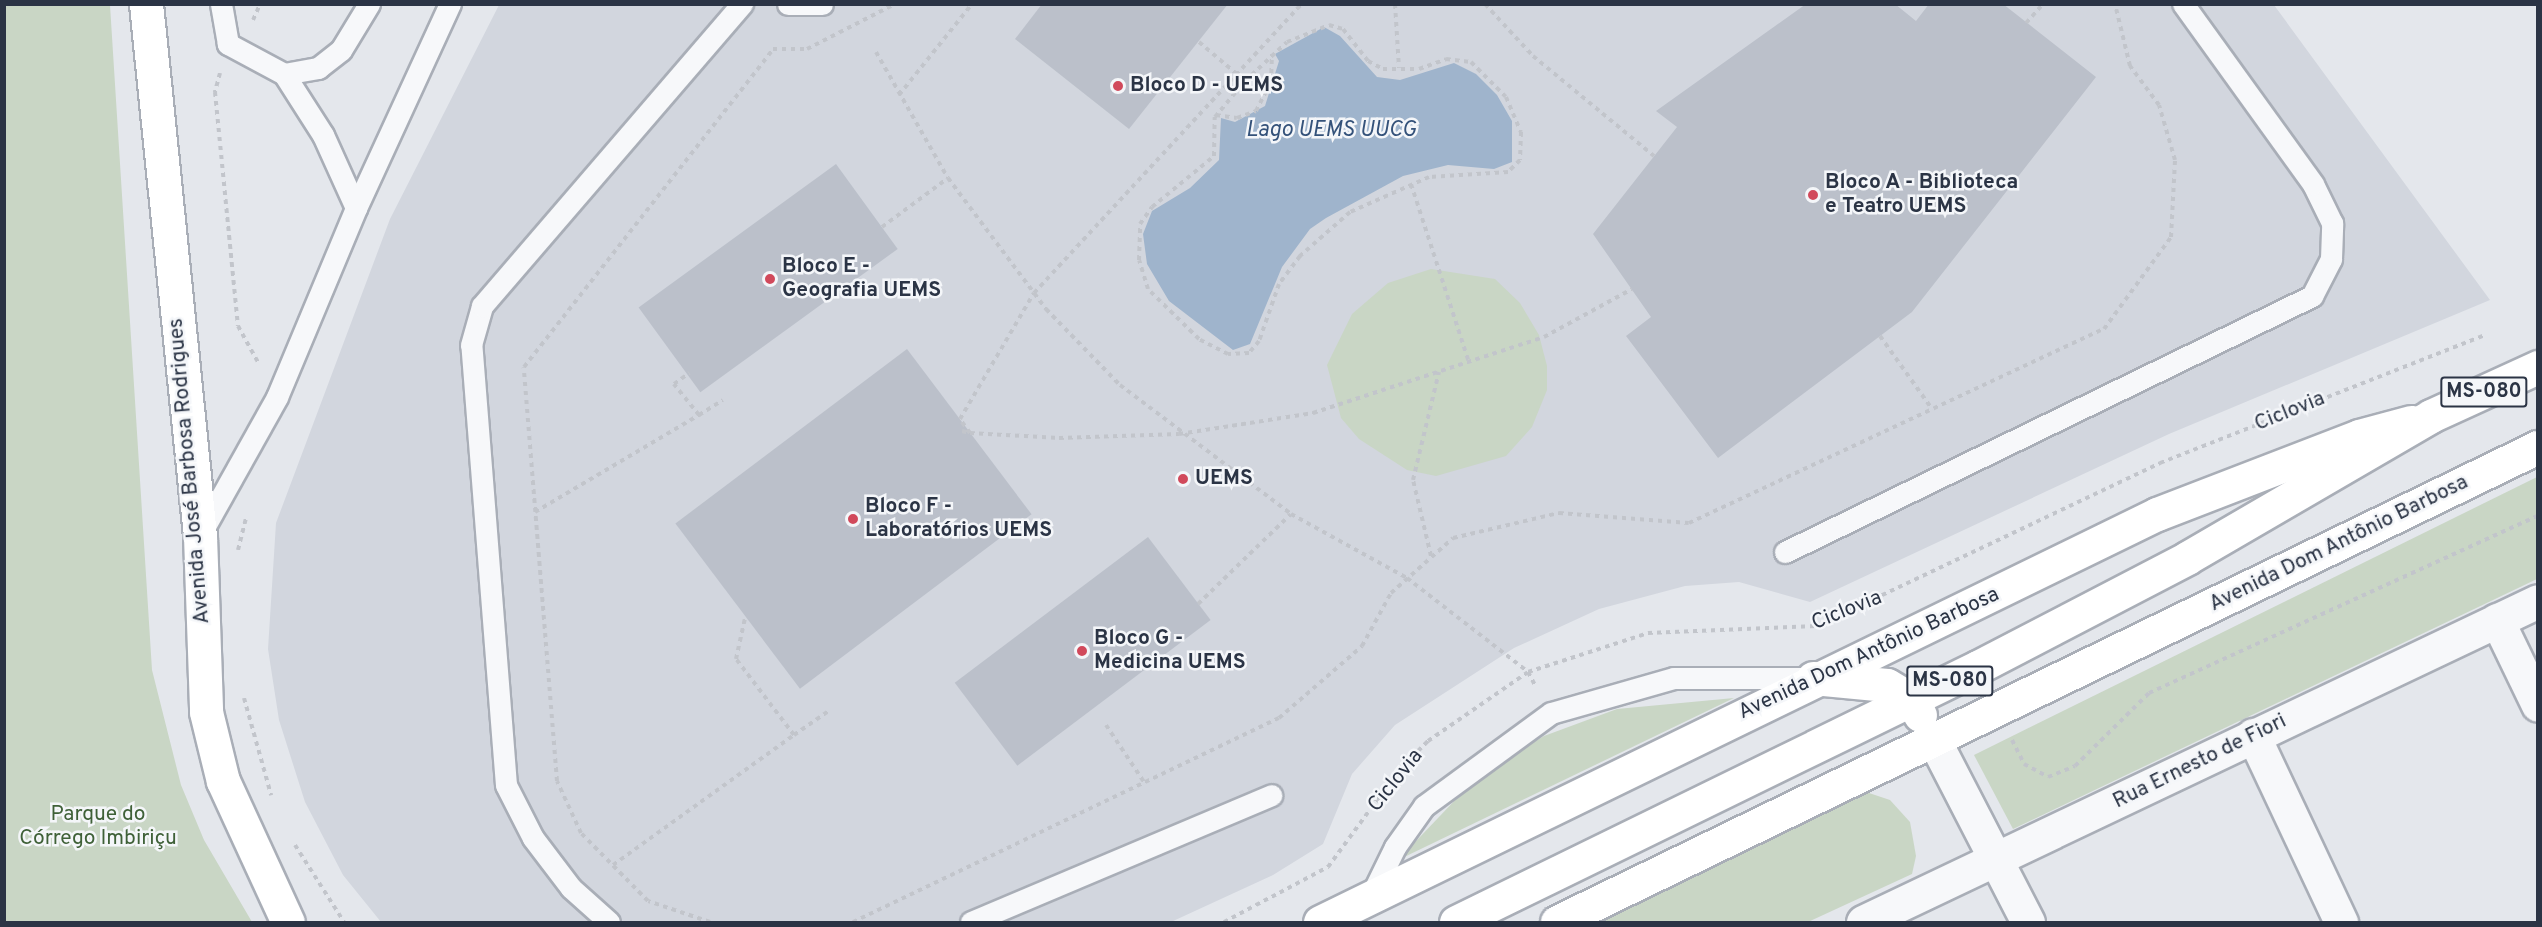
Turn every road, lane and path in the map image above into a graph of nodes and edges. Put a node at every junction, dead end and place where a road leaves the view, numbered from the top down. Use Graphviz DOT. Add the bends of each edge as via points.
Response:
graph roads {
  1 [pos="146,4"];
  2 [pos="220,4"];
  3 [pos="369,4"];
  4 [pos="450,4"];
  5 [pos="742,4"];
  6 [pos="788,4"];
  7 [pos="822,4"];
  8 [pos="895,4"];
  9 [pos="972,4"];
  10 [pos="1302,4"];
  11 [pos="1395,4"];
  12 [pos="1485,4"];
  13 [pos="2043,4"];
  14 [pos="2115,4"];
  15 [pos="2183,4"];
  16 [pos="2026,23"];
  17 [pos="1199,42"];
  18 [pos="876,52"];
  19 [pos="1272,54"];
  20 [pos="1399,68"];
  21 [pos="284,74"];
  22 [pos="1237,74"];
  23 [pos="1245,81"];
  24 [pos="899,96"];
  25 [pos="1216,115"];
  26 [pos="1654,156"];
  27 [pos="948,178"];
  28 [pos="1411,184"];
  29 [pos="356,208"];
  30 [pos="882,227"];
  31 [pos="1632,289"];
  32 [pos="1034,293"];
  33 [pos="2485,335"];
  34 [pos="1880,336"];
  35 [pos="1469,362"];
  36 [pos="2538,366"];
  37 [pos="1438,372"];
  38 [pos="689,373"];
  39 [pos="723,400"];
  40 [pos="1932,409"];
  41 [pos="699,415"];
  42 [pos="2431,416"];
  43 [pos="962,431"];
  44 [pos="970,433"];
  45 [pos="1179,434"];
  46 [pos="2538,447"];
  47 [pos="535,512"];
  48 [pos="1291,514"];
  49 [pos="200,536"];
  50 [pos="1785,552"];
  51 [pos="1431,556"];
  52 [pos="1407,578"];
  53 [pos="2538,601"];
  54 [pos="1197,604"];
  55 [pos="745,618"];
  56 [pos="2497,620"];
  57 [pos="1528,672"];
  58 [pos="1813,678"];
  59 [pos="1912,700"];
  60 [pos="2538,705"];
  61 [pos="830,710"];
  62 [pos="1106,725"];
  63 [pos="794,735"];
  64 [pos="2253,735"];
  65 [pos="1934,740"];
  66 [pos="1144,782"];
  67 [pos="1271,795"];
  68 [pos="2000,860"];
  69 [pos="613,865"];
  70 [pos="1371,896"];
  71 [pos="288,922"];
  72 [pos="609,922"];
  73 [pos="710,922"];
  74 [pos="853,922"];
  75 [pos="971,922"];
  76 [pos="1224,922"];
  77 [pos="1320,922"];
  78 [pos="1456,922"];
  79 [pos="1557,922"];
  80 [pos="1863,922"];
  81 [pos="2028,922"];
  82 [pos="2341,922"];
  1 -- 49 [label="main road, Avenida José Barbosa Rodrigues"];
  2 -- 21 [label="lane" via="228,44"];
  3 -- 21 [label="lane" via="341,50 318,68"];
  4 -- 29 [label="lane"];
  5 -- 72 [label="lane" via="482,306 471,345 506,785 533,838 571,888"];
  6 -- 7 [label="lane"];
  8 -- 47 [label="path" via="807,49 773,49 524,366"];
  9 -- 24 [label="path"];
  10 -- 22 [label="path"];
  11 -- 20 [label="path"];
  12 -- 26 [label="path" via="1533,56"];
  13 -- 16 [label="path"];
  14 -- 40 [label="path" via="2130,66 2159,105 2175,160 2171,237 2104,330"];
  15 -- 50 [label="lane" via="2313,184 2332,223 2331,259 2312,296"];
  17 -- 22 [label="path"];
  18 -- 24 [label="path"];
  19 -- 20 [label="path" via="1329,25 1343,29 1368,61 1383,69"];
  19 -- 23 [label="path"];
  19 -- 25 [label="path" via="1271,82 1256,111 1237,118"];
  20 -- 28 [label="path" via="1419,69 1446,59 1471,62 1506,97 1522,144 1520,160 1508,172 1456,174"];
  21 -- 29 [label="lane" via="323,135"];
  22 -- 23 [label="path"];
  22 -- 32 [label="path"];
  23 -- 25 [label="path"];
  24 -- 27 [label="path"];
  25 -- 28 [label="path" via="1214,156 1202,172 1152,207 1140,224 1137,243 1148,289 1199,339 1228,354 1249,353 1259,340 1279,284 1300,256 1350,212"];
  27 -- 30 [label="path"];
  27 -- 32 [label="path"];
  28 -- 35 [label="path"];
  29 -- 49 [label="lane" via="277,397"];
  31 -- 35 [label="path" via="1544,337"];
  32 -- 44 [label="path" via="960,419"];
  32 -- 45 [label="path" via="1120,385"];
  33 -- 57 [label="path, Ciclovia" via="2160,463 1817,626 1648,633"];
  34 -- 40 [label="path"];
  35 -- 37 [label="path"];
  36 -- 42 [label="main road, Avenida Dom Antônio Barbosa / MS-080"];
  37 -- 45 [label="path" via="1313,413"];
  37 -- 51 [label="path" via="1413,480"];
  38 -- 41 [label="path" via="674,384"];
  39 -- 41 [label="path"];
  40 -- 51 [label="path" via="1689,523 1559,513 1452,538"];
  41 -- 47 [label="path"];
  42 -- 58 [label="main road, Avenida Dom Antônio Barbosa" via="2359,436 2157,514 1953,616"];
  42 -- 59 [label="main road, Avenida Dom Antônio Barbosa / MS-080" via="2187,558"];
  43 -- 44 [label="path"];
  44 -- 45 [label="path" via="1059,438"];
  45 -- 48 [label="path"];
  46 -- 65 [label="main road, Avenida Dom Antônio Barbosa / MS-080"];
  47 -- 69 [label="path" via="557,782 581,833"];
  48 -- 52 [label="path"];
  48 -- 54 [label="path"];
  49 -- 71 [label="main road, Avenida José Barbosa Rodrigues" via="206,712 223,781"];
  51 -- 52 [label="path"];
  52 -- 57 [label="path"];
  52 -- 66 [label="path" via="1391,593 1362,646 1279,718"];
  53 -- 56 [label="street, Rua Ernesto de Fiori"];
  55 -- 63 [label="path" via="736,658"];
  56 -- 60 [label="street"];
  56 -- 64 [label="street, Rua Ernesto de Fiori"];
  57 -- 76 [label="path, Ciclovia" via="1428,741 1400,770 1328,867"];
  58 -- 59 [label="main road" via="1860,679 1887,685"];
  58 -- 70 [label="main road, Avenida Dom Antônio Barbosa"];
  58 -- 70 [label="lane" via="1674,678 1551,713 1424,806 1395,847"];
  59 -- 65 [label="main road"];
  59 -- 78 [label="main road, Avenida Dom Antônio Barbosa / MS-080"];
  61 -- 63 [label="path"];
  62 -- 66 [label="path"];
  63 -- 69 [label="path"];
  64 -- 68 [label="street, Rua Ernesto de Fiori"];
  64 -- 82 [label="street"];
  65 -- 68 [label="street"];
  65 -- 79 [label="main road, Avenida Dom Antônio Barbosa / MS-080"];
  66 -- 74 [label="path"];
  67 -- 75 [label="lane"];
  68 -- 80 [label="street, Rua Ernesto de Fiori"];
  68 -- 81 [label="street"];
  69 -- 73 [label="path" via="648,901"];
  70 -- 77 [label="main road, Avenida Dom Antônio Barbosa"];
}
